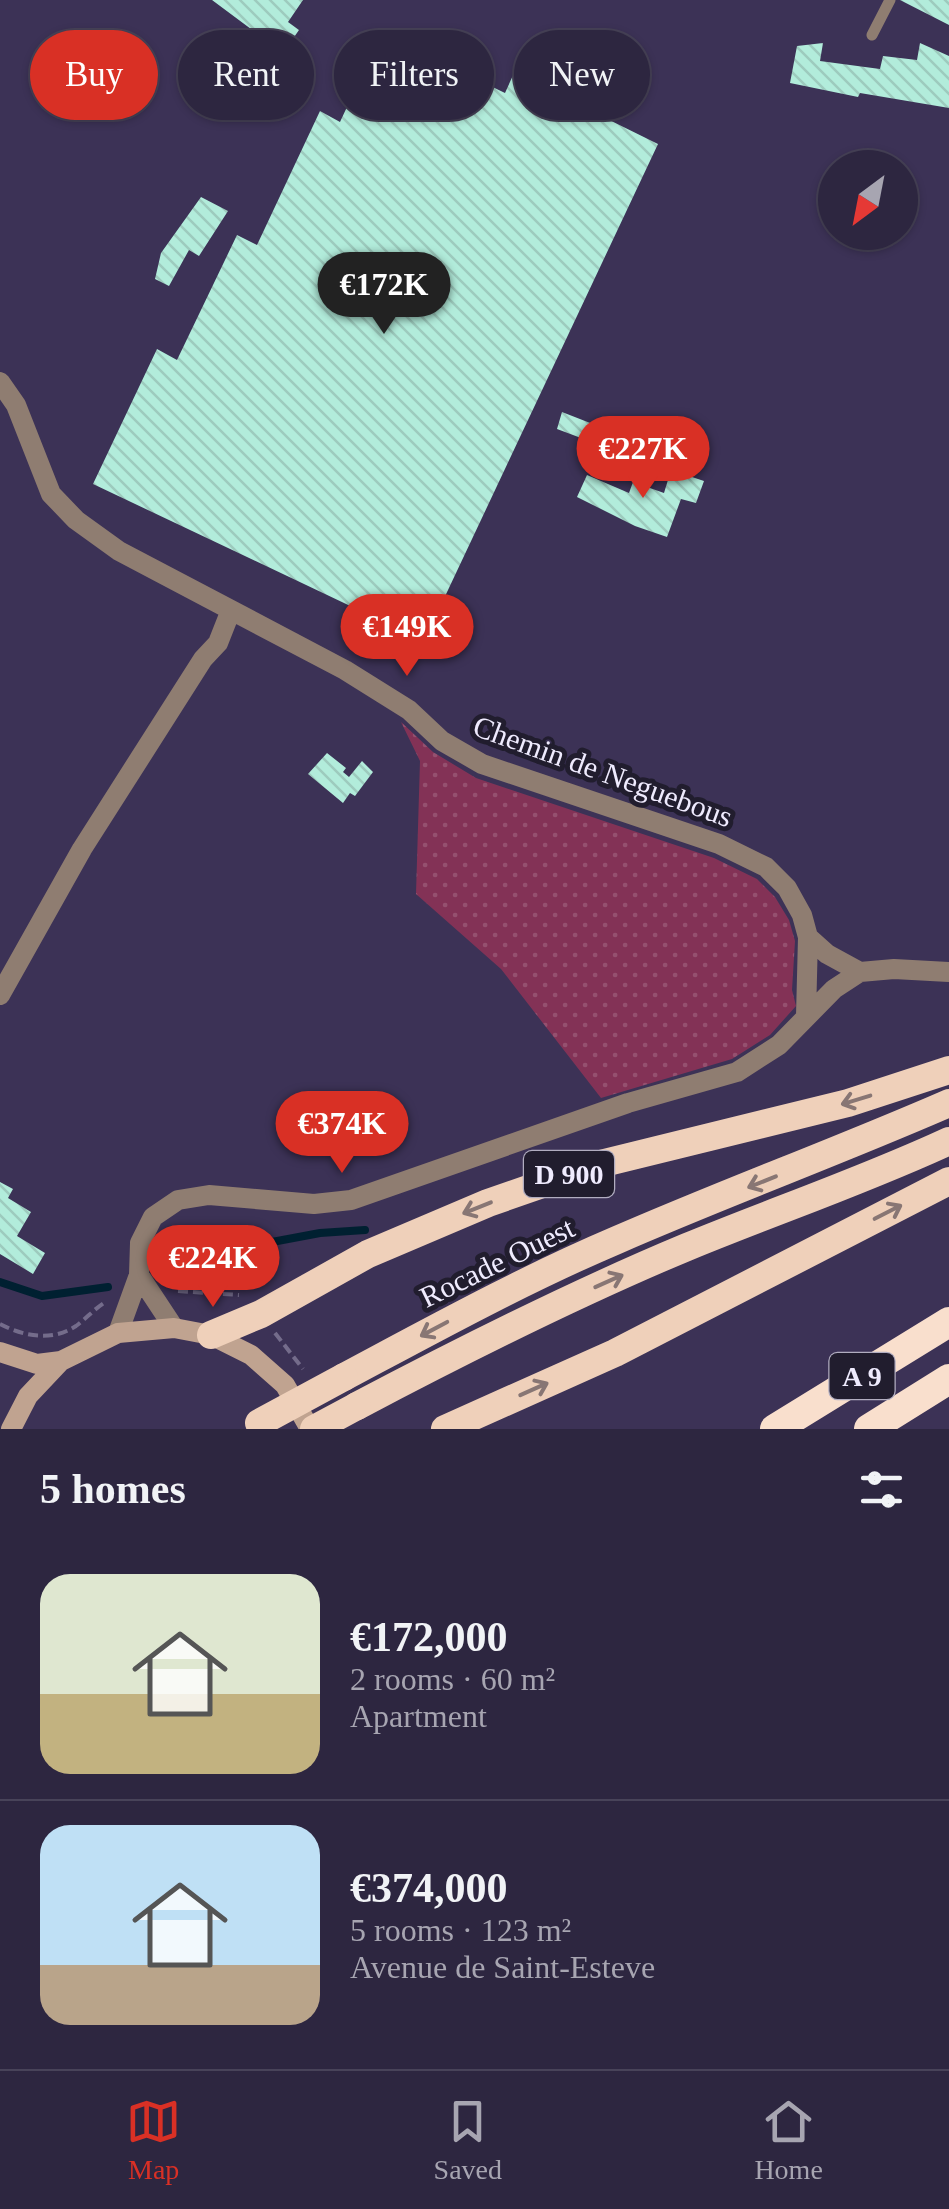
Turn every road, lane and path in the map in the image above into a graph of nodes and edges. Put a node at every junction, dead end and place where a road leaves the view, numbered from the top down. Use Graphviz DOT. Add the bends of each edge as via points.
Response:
graph roads {
  1 [pos="890,0"];
  2 [pos="872,35"];
  3 [pos="0,382"];
  4 [pos="232,610"];
  5 [pos="808,937"];
  6 [pos="860,972"];
  7 [pos="949,972"];
  8 [pos="0,995"];
  9 [pos="806,1016"];
  10 [pos="949,1070"];
  11 [pos="949,1103"];
  12 [pos="949,1141"];
  13 [pos="949,1180"];
  14 [pos="139,1275"];
  15 [pos="949,1322"];
  16 [pos="174,1328"];
  17 [pos="118,1333"];
  18 [pos="211,1336"];
  19 [pos="0,1352"];
  20 [pos="61,1361"];
  21 [pos="949,1379"];
  22 [pos="253,1426"];
  23 [pos="11,1429"];
  24 [pos="312,1429"];
  25 [pos="446,1429"];
  26 [pos="775,1429"];
  27 [pos="869,1429"];
  1 -- 2 [label="lane"];
  3 -- 4 [label="street, Chemin de Neguebous" via="52,494 76,520 119,551"];
  4 -- 5 [label="street, Chemin de Neguebous" via="410,710 442,741 482,764 719,844 766,868 787,888"];
  4 -- 8 [label="street" via="218,644 111,802"];
  5 -- 6 [label="street"];
  5 -- 9 [label="street"];
  6 -- 7 [label="street"];
  6 -- 9 [label="street"];
  9 -- 14 [label="street" via="780,1045 738,1072 628,1103 351,1200 178,1200 153,1217 140,1244"];
  10 -- 18 [label="highway, D 900, one-way" via="848,1103 600,1164 507,1196 368,1254"];
  11 -- 22 [label="highway, Rocade Ouest / D 900, one-way, bridge" via="487,1300"];
  24 -- 12 [label="highway, Rocade Ouest, one-way, bridge" via="520,1320"];
  25 -- 13 [label="highway, one-way" via="615,1353"];
  14 -- 16 [label="street"];
  14 -- 17 [label="street"];
  15 -- 26 [label="highway, A 9"];
  16 -- 17 [label="main road"];
  16 -- 18 [label="main road"];
  17 -- 20 [label="main road"];
  18 -- 24 [label="main road" via="251,1355 284,1385"];
  19 -- 20 [label="main road" via="37,1364"];
  20 -- 23 [label="main road" via="28,1396"];
  21 -- 27 [label="highway, A 9"];
}
